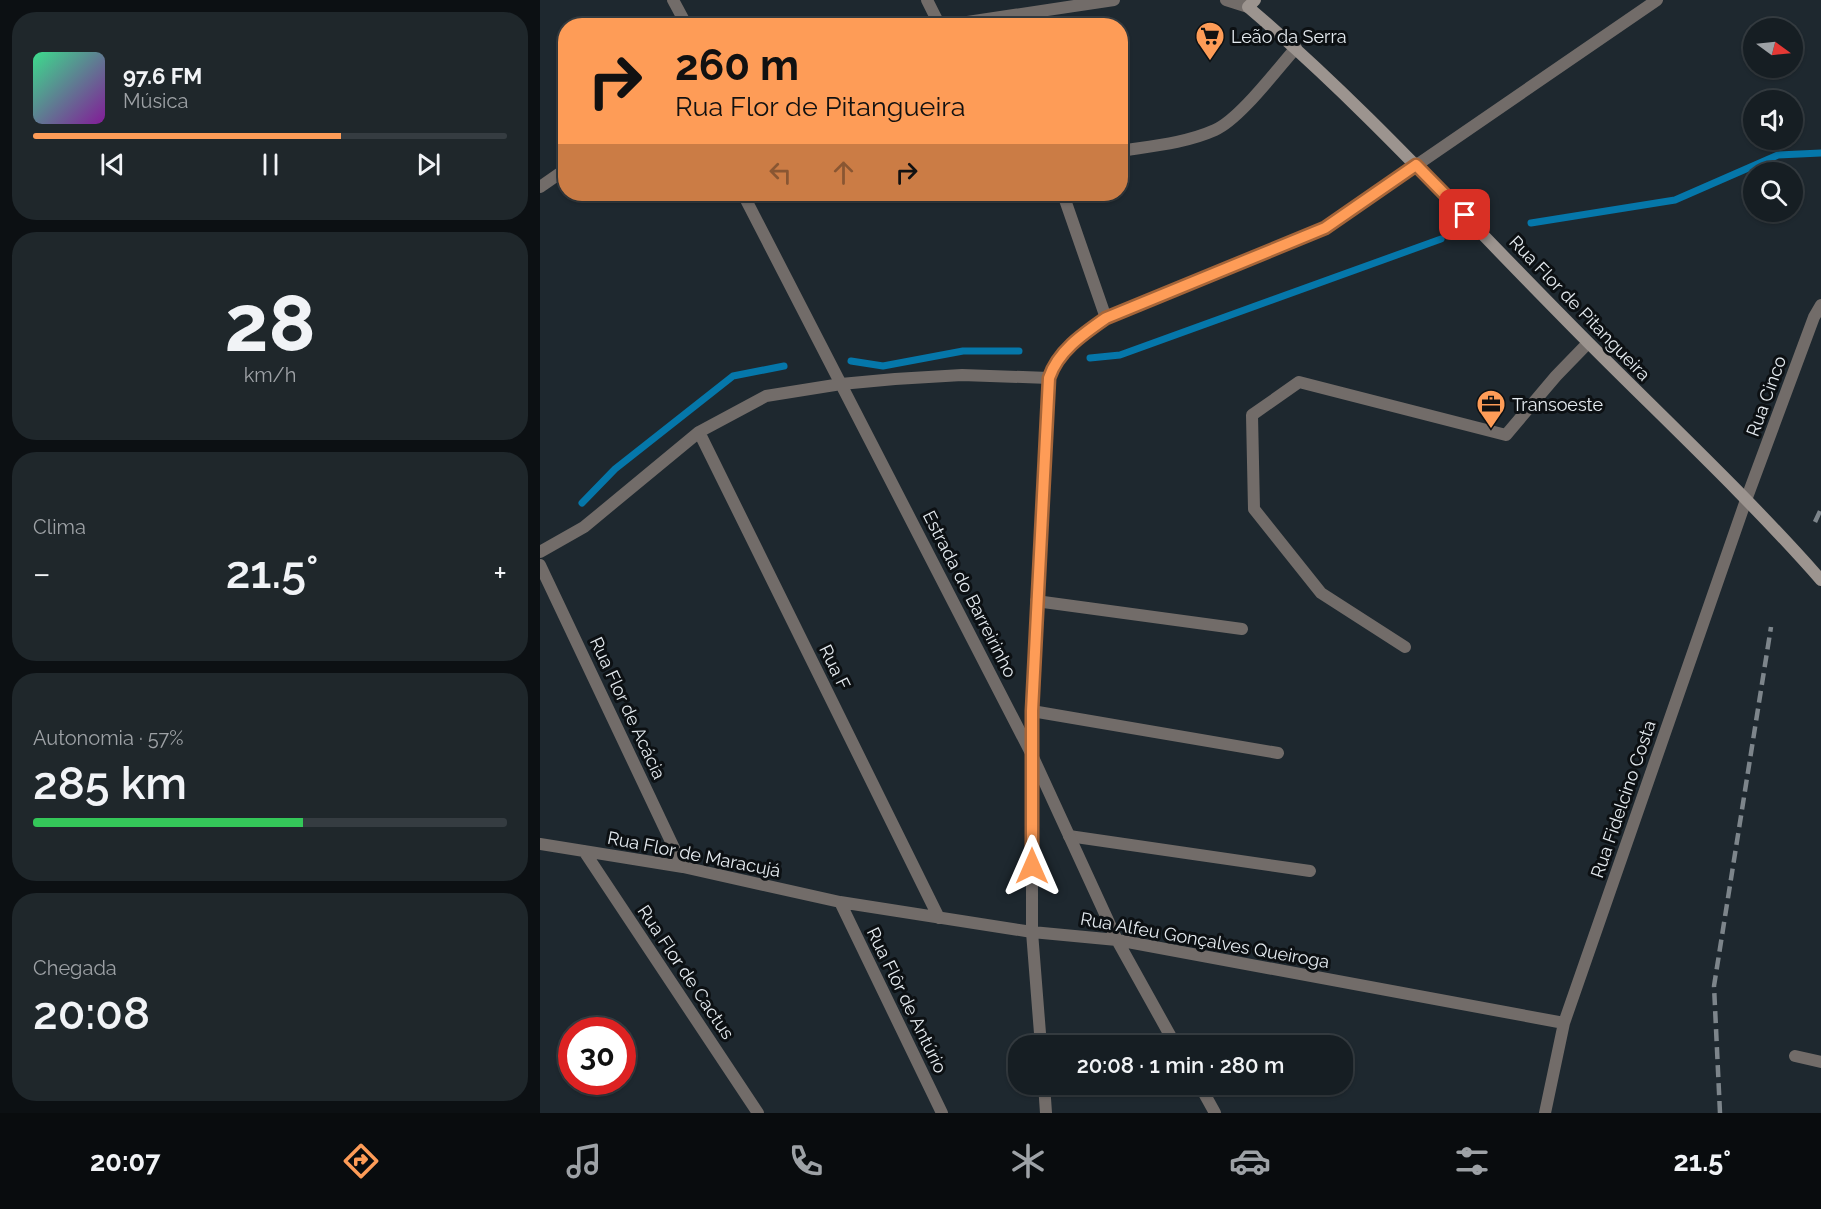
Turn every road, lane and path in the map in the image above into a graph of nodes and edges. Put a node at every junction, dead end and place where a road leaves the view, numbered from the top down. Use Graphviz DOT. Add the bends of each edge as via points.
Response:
graph roads {
  1 [pos="673,0"];
  2 [pos="927,0"];
  3 [pos="1114,0"];
  4 [pos="1226,0"];
  5 [pos="1657,0"];
  6 [pos="1251,3"];
  7 [pos="683,18"];
  8 [pos="936,18"];
  9 [pos="994,18"];
  10 [pos="1296,48"];
  11 [pos="1128,150"];
  12 [pos="1416,165"];
  13 [pos="558,175"];
  14 [pos="540,187"];
  15 [pos="747,201"];
  16 [pos="1065,201"];
  17 [pos="1821,305"];
  18 [pos="1106,318"];
  19 [pos="1588,343"];
  20 [pos="1049,378"];
  21 [pos="842,384"];
  22 [pos="699,432"];
  23 [pos="1746,500"];
  24 [pos="540,552"];
  25 [pos="540,565"];
  26 [pos="1819,574"];
  27 [pos="1036,601"];
  28 [pos="1242,629"];
  29 [pos="1406,647"];
  30 [pos="1032,711"];
  31 [pos="1278,753"];
  32 [pos="1032,755"];
  33 [pos="1069,836"];
  34 [pos="540,844"];
  35 [pos="584,851"];
  36 [pos="683,867"];
  37 [pos="1310,871"];
  38 [pos="840,902"];
  39 [pos="939,918"];
  40 [pos="1032,932"];
  41 [pos="1117,940"];
  42 [pos="1564,1023"];
  43 [pos="1040,1035"];
  44 [pos="1170,1035"];
  45 [pos="1795,1056"];
  46 [pos="1821,1062"];
  47 [pos="1045,1095"];
  48 [pos="1204,1095"];
  49 [pos="758,1113"];
  50 [pos="942,1113"];
  51 [pos="1046,1113"];
  52 [pos="1215,1113"];
  53 [pos="1545,1113"];
  1 -- 7 [label="street"];
  2 -- 8 [label="street"];
  3 -- 9 [label="street"];
  4 -- 6 [label="street, Rua Flor de Pitangueira"];
  5 -- 12 [label="street"];
  6 -- 10 [label="street, Rua Flor de Pitangueira"];
  10 -- 11 [label="street" via="1234,117 1217,130 1182,141"];
  10 -- 12 [label="street, Rua Flor de Pitangueira"];
  12 -- 18 [label="street" via="1325,228"];
  12 -- 19 [label="street, Rua Flor de Pitangueira"];
  13 -- 14 [label="street"];
  15 -- 21 [label="street, Estrada do Barreirinho"];
  16 -- 18 [label="street"];
  17 -- 23 [label="street, Rua Cinco"];
  18 -- 20 [label="street" via="1077,338 1053,366"];
  19 -- 23 [label="street, Rua Flor de Pitangueira"];
  19 -- 29 [label="street" via="1506,435 1299,382 1252,415 1254,509 1321,593"];
  20 -- 21 [label="street" via="962,375"];
  20 -- 27 [label="street"];
  21 -- 22 [label="street" via="766,396"];
  21 -- 32 [label="street, Estrada do Barreirinho"];
  22 -- 24 [label="street" via="584,527"];
  22 -- 39 [label="street, Rua F"];
  23 -- 26 [label="street, Rua Flor de Pitangueira"];
  23 -- 42 [label="street, Rua Fidelcino Costa"];
  25 -- 36 [label="street, Rua Flor de Acácia"];
  27 -- 28 [label="street"];
  27 -- 30 [label="street"];
  30 -- 31 [label="street"];
  30 -- 32 [label="street"];
  32 -- 33 [label="street, Estrada do Barreirinho"];
  32 -- 40 [label="street"];
  33 -- 37 [label="street"];
  33 -- 41 [label="street, Estrada do Barreirinho"];
  34 -- 35 [label="street, Rua Flor de Maracujá"];
  35 -- 36 [label="street, Rua Flor de Maracujá"];
  35 -- 49 [label="street, Rua Flor de Cactus"];
  36 -- 38 [label="street, Rua Flor de Maracujá"];
  38 -- 39 [label="street, Rua Alfeu Gonçalves Queiroga"];
  38 -- 50 [label="street, Rua Flôr de Antúrio"];
  39 -- 40 [label="street, Rua Alfeu Gonçalves Queiroga"];
  40 -- 41 [label="street, Rua Alfeu Gonçalves Queiroga"];
  40 -- 43 [label="street"];
  41 -- 42 [label="street, Rua Alfeu Gonçalves Queiroga"];
  41 -- 44 [label="street, Estrada do Barreirinho"];
  42 -- 53 [label="street, Rua Fidelcino Costa"];
  45 -- 46 [label="street"];
  47 -- 51 [label="street"];
  48 -- 52 [label="street"];
}
